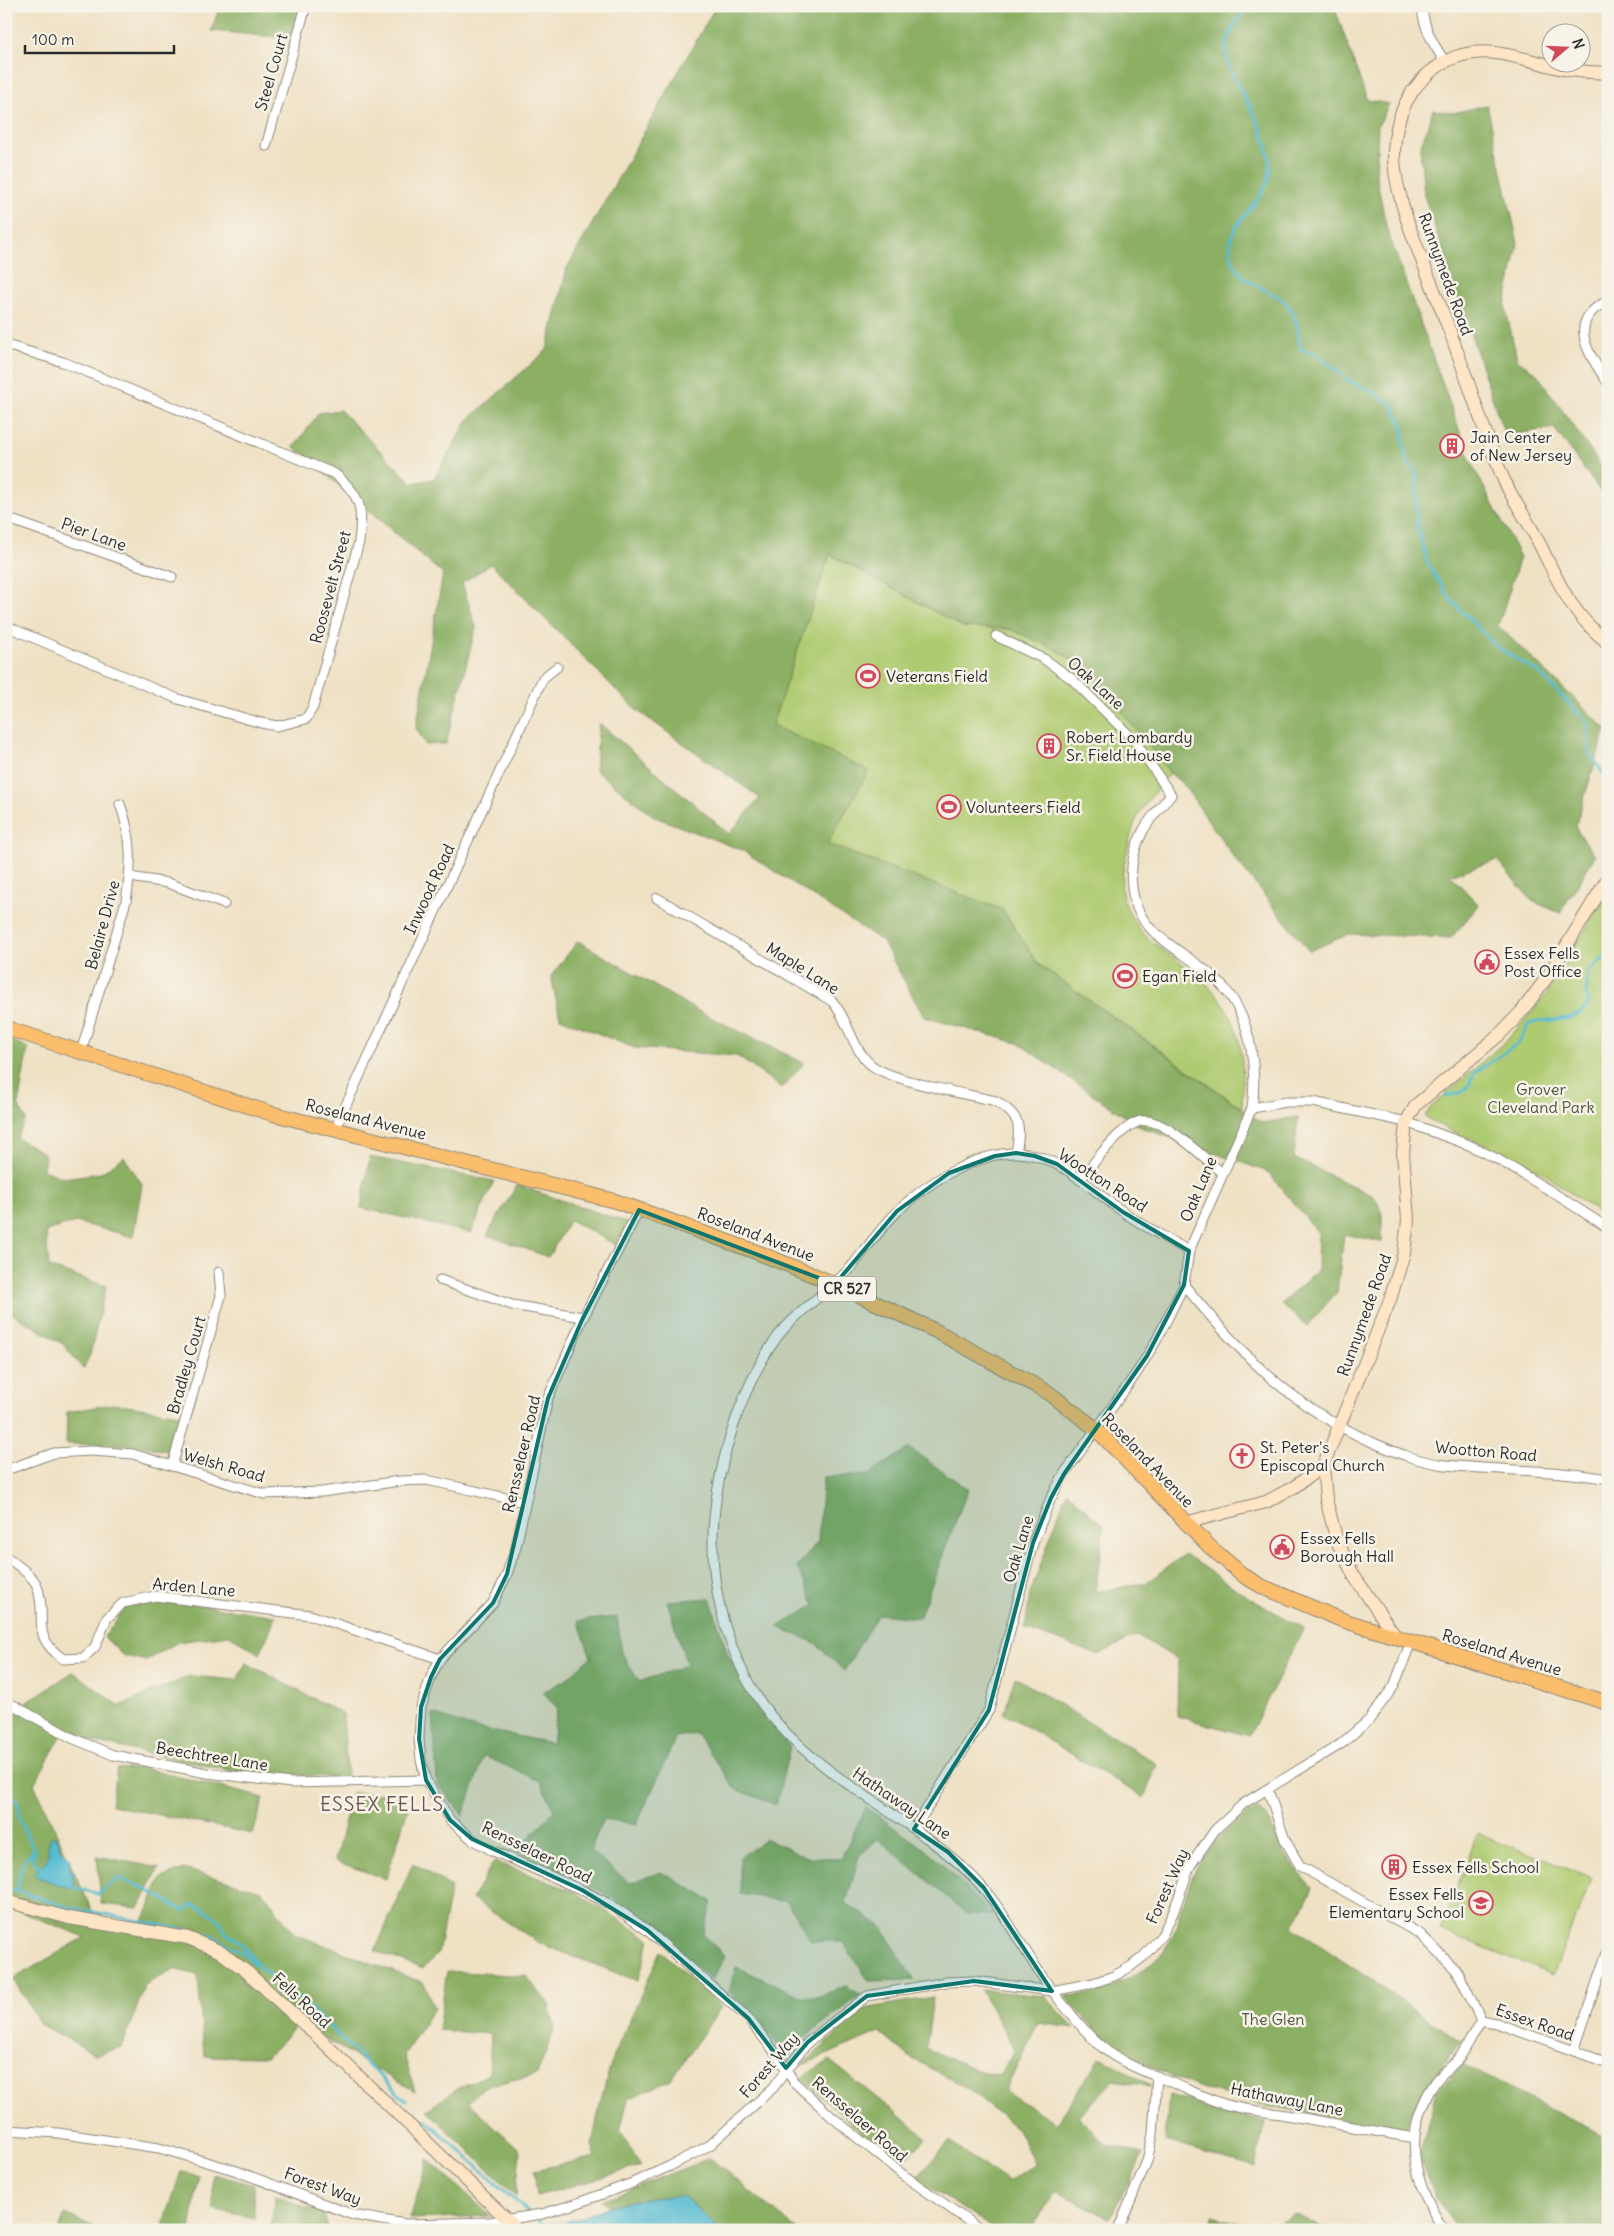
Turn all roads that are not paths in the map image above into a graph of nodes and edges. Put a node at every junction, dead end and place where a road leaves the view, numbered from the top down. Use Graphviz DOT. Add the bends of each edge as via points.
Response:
graph roads {
  1 [pos="306,6"];
  2 [pos="1422,6"];
  3 [pos="1445,62"];
  4 [pos="1608,73"];
  5 [pos="266,146"];
  6 [pos="1608,301"];
  7 [pos="6,345"];
  8 [pos="1608,383"];
  9 [pos="6,518"];
  10 [pos="172,578"];
  11 [pos="6,626"];
  12 [pos="996,636"];
  13 [pos="1608,643"];
  14 [pos="557,667"];
  15 [pos="120,804"];
  16 [pos="130,876"];
  17 [pos="1608,878"];
  18 [pos="657,898"];
  19 [pos="224,904"];
  20 [pos="6,1028"];
  21 [pos="81,1052"];
  22 [pos="1252,1108"];
  23 [pos="1406,1122"];
  24 [pos="335,1129"];
  25 [pos="1016,1153"];
  26 [pos="1222,1172"];
  27 [pos="1080,1180"];
  28 [pos="639,1210"];
  29 [pos="1608,1228"];
  30 [pos="1189,1250"];
  31 [pos="219,1272"];
  32 [pos="440,1280"];
  33 [pos="835,1284"];
  34 [pos="1184,1284"];
  35 [pos="584,1317"];
  36 [pos="1338,1425"];
  37 [pos="1096,1429"];
  38 [pos="172,1466"];
  39 [pos="1323,1466"];
  40 [pos="6,1470"];
  41 [pos="1608,1479"];
  42 [pos="524,1502"];
  43 [pos="1185,1523"];
  44 [pos="6,1556"];
  45 [pos="1395,1636"];
  46 [pos="1411,1642"];
  47 [pos="440,1659"];
  48 [pos="6,1701"];
  49 [pos="1608,1703"];
  50 [pos="426,1780"];
  51 [pos="1268,1790"];
  52 [pos="914,1828"];
  53 [pos="6,1901"];
  54 [pos="1608,1949"];
  55 [pos="1052,1991"];
  56 [pos="1480,2020"];
  57 [pos="1574,2051"];
  58 [pos="1608,2063"];
  59 [pos="786,2068"];
  60 [pos="1157,2076"];
  61 [pos="6,2130"];
  62 [pos="1414,2138"];
  63 [pos="508,2220"];
  64 [pos="520,2224"];
  65 [pos="406,2227"];
  66 [pos="981,2230"];
  67 [pos="1118,2230"];
  68 [pos="1444,2230"];
  1 -- 5 [label="street, Steel Court"];
  2 -- 3 [label="street" via="1422,18 1428,34"];
  3 -- 4 [label="street, Runnymede Road" via="1479,52 1502,52 1561,69"];
  3 -- 13 [label="street, Runnymede Road" via="1424,77 1402,110 1394,152 1395,173 1504,480 1573,609"];
  6 -- 8 [label="street" via="1591,314 1583,336 1585,348"];
  7 -- 11 [label="street, Roosevelt Street" via="63,362 336,474 353,491 360,504 362,518 359,542 313,707 306,719 293,724 261,723 178,699"];
  9 -- 10 [label="street, Pier Lane"];
  12 -- 22 [label="street, Oak Lane" via="1044,658 1072,679 1135,741 1171,795 1139,840 1132,872 1134,898 1139,913 1150,927 1210,972 1238,1009 1253,1063"];
  14 -- 24 [label="street, Inwood Road" via="543,678"];
  15 -- 16 [label="street, Belaire Drive" via="131,846"];
  16 -- 19 [label="street" via="168,883"];
  16 -- 21 [label="street, Belaire Drive" via="126,901"];
  17 -- 23 [label="street" via="1548,976 1522,1011 1498,1036 1416,1105"];
  18 -- 25 [label="street, Maple Lane" via="832,1001 842,1012 854,1043 869,1064 888,1075 996,1101 1008,1109 1015,1115 1020,1129"];
  20 -- 21 [label="main road, Roseland Avenue / CR 527"];
  21 -- 24 [label="main road, Roseland Avenue / CR 527" via="270,1113"];
  22 -- 23 [label="street" via="1286,1102 1313,1102"];
  22 -- 26 [label="street, Oak Lane"];
  23 -- 29 [label="street" via="1499,1160"];
  23 -- 36 [label="street, Runnymede Road" via="1404,1153 1408,1220 1404,1253 1390,1300"];
  24 -- 28 [label="main road, Roseland Avenue / CR 527"];
  25 -- 27 [label="street, Wootton Road" via="1058,1164"];
  25 -- 33 [label="street, Wootton Road" via="979,1160 949,1173 915,1196 897,1211"];
  26 -- 27 [label="street" via="1165,1127 1140,1121 1108,1145"];
  26 -- 30 [label="street, Oak Lane"];
  27 -- 30 [label="street, Wootton Road" via="1123,1212"];
  28 -- 33 [label="main road, Roseland Avenue / CR 527"];
  28 -- 35 [label="street, Rensselaer Road"];
  30 -- 34 [label="street, Oak Lane"];
  31 -- 38 [label="street, Bradley Court" via="222,1296"];
  32 -- 35 [label="street" via="512,1305"];
  33 -- 37 [label="main road, Roseland Avenue / CR 527" via="936,1331 1049,1393"];
  33 -- 52 [label="street, Hathaway Lane" via="779,1336 759,1366 744,1398 730,1437 717,1497 712,1549 714,1572 735,1655 745,1677 772,1718 824,1768"];
  34 -- 36 [label="street, Wootton Road" via="1221,1329 1262,1370 1306,1406"];
  34 -- 37 [label="street, Oak Lane" via="1155,1343"];
  35 -- 42 [label="street, Rensselaer Road" via="548,1398"];
  36 -- 39 [label="street, Runnymede Road"];
  36 -- 41 [label="street, Wootton Road" via="1410,1458 1445,1465 1572,1473"];
  37 -- 43 [label="main road, Roseland Avenue / CR 527"];
  37 -- 52 [label="street, Oak Lane" via="1064,1474 1033,1543 989,1710"];
  38 -- 40 [label="street, Welsh Road" via="133,1454 91,1451 54,1453"];
  38 -- 42 [label="street, Welsh Road" via="264,1494 322,1492 427,1480"];
  39 -- 43 [label="street" via="1266,1502"];
  39 -- 45 [label="street, Runnymede Road" via="1326,1499 1337,1541 1354,1576"];
  42 -- 47 [label="street, Rensselaer Road" via="516,1547 493,1603"];
  43 -- 45 [label="main road, Roseland Avenue / CR 527" via="1227,1563 1262,1587 1342,1620"];
  44 -- 47 [label="street, Arden Lane" via="36,1583 41,1600 41,1632 49,1648 63,1659 83,1658 95,1647 107,1618 123,1603 155,1596 310,1615"];
  45 -- 46 [label="main road, Roseland Avenue / CR 527"];
  46 -- 49 [label="main road, Roseland Avenue / CR 527"];
  46 -- 51 [label="street, Forest Way" via="1394,1686 1369,1720 1341,1744"];
  47 -- 50 [label="street, Rensselaer Road" via="421,1707 419,1739"];
  48 -- 50 [label="street, Beechtree Lane" via="57,1730 113,1755 207,1773 291,1783"];
  50 -- 59 [label="street, Rensselaer Road" via="450,1820 472,1839 613,1906 648,1930 748,2018"];
  51 -- 55 [label="street, Forest Way" via="1243,1804 1201,1848 1183,1880 1168,1925 1143,1957 1114,1976"];
  51 -- 56 [label="street" via="1285,1840 1300,1866 1420,1934 1458,1972"];
  52 -- 55 [label="street, Hathaway Lane" via="948,1852 984,1888"];
  53 -- 63 [label="street, Fells Road" via="69,1918 188,1938 232,1960 318,2037"];
  54 -- 57 [label="street"];
  55 -- 59 [label="street, Forest Way" via="956,1981 867,1996 808,2042"];
  55 -- 60 [label="street, Hathaway Lane" via="1103,2048"];
  56 -- 57 [label="street, Essex Road" via="1496,2022"];
  56 -- 62 [label="street" via="1460,2058 1437,2080 1422,2105"];
  57 -- 58 [label="street, Essex Road"];
  59 -- 64 [label="street, Forest Way" via="773,2088 710,2145 630,2184"];
  59 -- 66 [label="street, Rensselaer Road" via="794,2082 863,2143"];
  60 -- 62 [label="street, Hathaway Lane" via="1226,2104"];
  60 -- 67 [label="street" via="1153,2134 1147,2161"];
  61 -- 65 [label="street, Forest Way" via="58,2133 159,2148 234,2170 353,2215"];
  62 -- 68 [label="street" via="1416,2168 1433,2213"];
  63 -- 64 [label="street, Fells Road"];
  63 -- 65 [label="street, Forest Way"];
}
